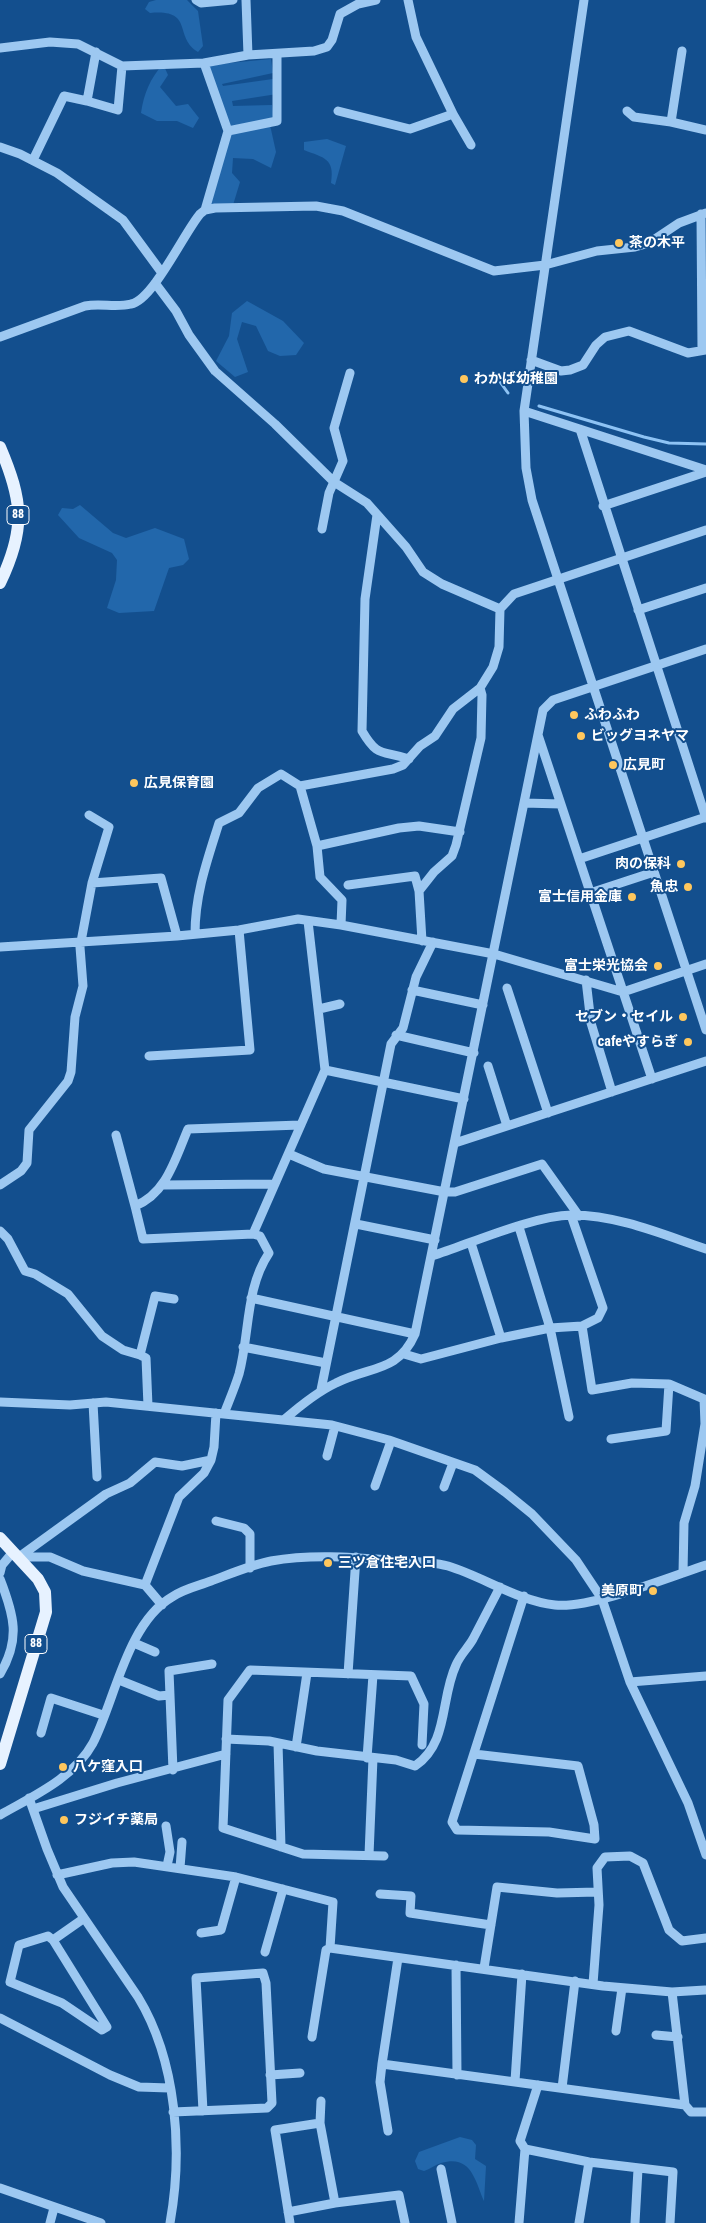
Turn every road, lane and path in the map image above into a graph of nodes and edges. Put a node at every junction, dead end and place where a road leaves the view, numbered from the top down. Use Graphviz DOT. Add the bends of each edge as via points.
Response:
graph roads {
  1 [pos="196,0"];
  2 [pos="233,0"];
  3 [pos="246,0"];
  4 [pos="376,0"];
  5 [pos="408,0"];
  6 [pos="584,0"];
  7 [pos="0,48"];
  8 [pos="682,51"];
  9 [pos="96,52"];
  10 [pos="277,54"];
  11 [pos="248,55"];
  12 [pos="204,63"];
  13 [pos="122,66"];
  14 [pos="87,101"];
  15 [pos="627,111"];
  16 [pos="338,112"];
  17 [pos="454,114"];
  18 [pos="670,122"];
  19 [pos="706,130"];
  20 [pos="228,131"];
  21 [pos="470,145"];
  22 [pos="0,147"];
  23 [pos="33,160"];
  24 [pos="205,210"];
  25 [pos="704,214"];
  26 [pos="545,266"];
  27 [pos="162,273"];
  28 [pos="155,283"];
  29 [pos="0,337"];
  30 [pos="704,350"];
  31 [pos="531,360"];
  32 [pos="350,373"];
  33 [pos="524,411"];
  34 [pos="580,430"];
  35 [pos="0,447"];
  36 [pos="706,472"];
  37 [pos="334,482"];
  38 [pos="603,506"];
  39 [pos="377,515"];
  40 [pos="322,529"];
  41 [pos="706,530"];
  42 [pos="621,558"];
  43 [pos="557,579"];
  44 [pos="0,583"];
  45 [pos="706,588"];
  46 [pos="500,609"];
  47 [pos="638,610"];
  48 [pos="706,649"];
  49 [pos="656,666"];
  50 [pos="592,687"];
  51 [pos="480,688"];
  52 [pos="538,735"];
  53 [pos="409,760"];
  54 [pos="300,786"];
  55 [pos="524,803"];
  56 [pos="561,804"];
  57 [pos="89,815"];
  58 [pos="706,818"];
  59 [pos="460,832"];
  60 [pos="643,838"];
  61 [pos="317,846"];
  62 [pos="579,859"];
  63 [pos="654,872"];
  64 [pos="92,884"];
  65 [pos="348,885"];
  66 [pos="419,891"];
  67 [pos="590,893"];
  68 [pos="308,921"];
  69 [pos="341,925"];
  70 [pos="239,930"];
  71 [pos="195,934"];
  72 [pos="177,936"];
  73 [pos="422,941"];
  74 [pos="433,942"];
  75 [pos="81,943"];
  76 [pos="0,947"];
  77 [pos="494,954"];
  78 [pos="706,964"];
  79 [pos="686,971"];
  80 [pos="586,980"];
  81 [pos="507,988"];
  82 [pos="412,990"];
  83 [pos="623,992"];
  84 [pos="340,1004"];
  85 [pos="483,1005"];
  86 [pos="320,1009"];
  87 [pos="706,1030"];
  88 [pos="396,1035"];
  89 [pos="474,1053"];
  90 [pos="149,1056"];
  91 [pos="706,1061"];
  92 [pos="488,1066"];
  93 [pos="325,1070"];
  94 [pos="652,1079"];
  95 [pos="384,1083"];
  96 [pos="612,1092"];
  97 [pos="464,1099"];
  98 [pos="548,1113"];
  99 [pos="300,1126"];
  100 [pos="507,1126"];
  101 [pos="116,1135"];
  102 [pos="456,1144"];
  103 [pos="289,1154"];
  104 [pos="365,1176"];
  105 [pos="275,1184"];
  106 [pos="0,1185"];
  107 [pos="163,1185"];
  108 [pos="445,1192"];
  109 [pos="135,1206"];
  110 [pos="575,1216"];
  111 [pos="356,1224"];
  112 [pos="519,1227"];
  113 [pos="0,1232"];
  114 [pos="252,1234"];
  115 [pos="435,1240"];
  116 [pos="471,1243"];
  117 [pos="706,1249"];
  118 [pos="432,1256"];
  119 [pos="251,1298"];
  120 [pos="174,1299"];
  121 [pos="336,1316"];
  122 [pos="582,1326"];
  123 [pos="550,1328"];
  124 [pos="415,1334"];
  125 [pos="501,1338"];
  126 [pos="243,1347"];
  127 [pos="404,1354"];
  128 [pos="140,1355"];
  129 [pos="326,1363"];
  130 [pos="669,1384"];
  131 [pos="321,1390"];
  132 [pos="0,1402"];
  133 [pos="93,1403"];
  134 [pos="148,1406"];
  135 [pos="220,1414"];
  136 [pos="569,1418"];
  137 [pos="285,1419"];
  138 [pos="335,1426"];
  139 [pos="611,1440"];
  140 [pos="391,1441"];
  141 [pos="327,1456"];
  142 [pos="211,1460"];
  143 [pos="453,1463"];
  144 [pos="97,1477"];
  145 [pos="375,1486"];
  146 [pos="444,1487"];
  147 [pos="216,1521"];
  148 [pos="0,1538"];
  149 [pos="16,1555"];
  150 [pos="356,1558"];
  151 [pos="706,1565"];
  152 [pos="250,1568"];
  153 [pos="0,1573"];
  154 [pos="682,1573"];
  155 [pos="0,1579"];
  156 [pos="145,1585"];
  157 [pos="500,1587"];
  158 [pos="524,1596"];
  159 [pos="602,1598"];
  160 [pos="162,1605"];
  161 [pos="134,1643"];
  162 [pos="155,1652"];
  163 [pos="212,1664"];
  164 [pos="307,1673"];
  165 [pos="0,1674"];
  166 [pos="348,1674"];
  167 [pos="373,1675"];
  168 [pos="706,1676"];
  169 [pos="119,1680"];
  170 [pos="630,1682"];
  171 [pos="170,1695"];
  172 [pos="103,1715"];
  173 [pos="42,1733"];
  174 [pos="226,1738"];
  175 [pos="278,1743"];
  176 [pos="422,1745"];
  177 [pos="296,1747"];
  178 [pos="226,1754"];
  179 [pos="474,1754"];
  180 [pos="370,1758"];
  181 [pos="0,1764"];
  182 [pos="173,1770"];
  183 [pos="29,1798"];
  184 [pos="360,1806"];
  185 [pos="370,1806"];
  186 [pos="33,1809"];
  187 [pos="0,1814"];
  188 [pos="166,1826"];
  189 [pos="182,1842"];
  190 [pos="281,1847"];
  191 [pos="369,1855"];
  192 [pos="706,1855"];
  193 [pos="384,1856"];
  194 [pos="167,1866"];
  195 [pos="180,1868"];
  196 [pos="57,1875"];
  197 [pos="236,1877"];
  198 [pos="283,1889"];
  199 [pos="597,1892"];
  200 [pos="380,1894"];
  201 [pos="83,1919"];
  202 [pos="491,1925"];
  203 [pos="201,1933"];
  204 [pos="706,1938"];
  205 [pos="53,1940"];
  206 [pos="330,1948"];
  207 [pos="265,1952"];
  208 [pos="398,1958"];
  209 [pos="456,1965"];
  210 [pos="484,1968"];
  211 [pos="522,1974"];
  212 [pos="575,1981"];
  213 [pos="594,1984"];
  214 [pos="622,1988"];
  215 [pos="705,1990"];
  216 [pos="672,1992"];
  217 [pos="0,2018"];
  218 [pos="616,2031"];
  219 [pos="656,2035"];
  220 [pos="312,2038"];
  221 [pos="678,2038"];
  222 [pos="382,2064"];
  223 [pos="300,2073"];
  224 [pos="457,2074"];
  225 [pos="270,2075"];
  226 [pos="516,2081"];
  227 [pos="538,2085"];
  228 [pos="169,2088"];
  229 [pos="562,2088"];
  230 [pos="321,2101"];
  231 [pos="685,2105"];
  232 [pos="203,2111"];
  233 [pos="173,2112"];
  234 [pos="706,2112"];
  235 [pos="320,2123"];
  236 [pos="388,2131"];
  237 [pos="525,2149"];
  238 [pos="589,2162"];
  239 [pos="441,2169"];
  240 [pos="638,2169"];
  241 [pos="0,2188"];
  242 [pos="335,2203"];
  243 [pos="54,2208"];
  244 [pos="288,2212"];
  245 [pos="50,2223"];
  246 [pos="100,2223"];
  247 [pos="170,2223"];
  248 [pos="290,2223"];
  249 [pos="405,2223"];
  250 [pos="452,2223"];
  251 [pos="519,2223"];
  252 [pos="579,2223"];
  253 [pos="635,2223"];
  254 [pos="670,2223"];
  1 -- 2 [label="street" via="200,3"];
  3 -- 11 [label="street"];
  4 -- 10 [label="street" via="358,4 340,14 327,47"];
  5 -- 17 [label="street" via="416,37"];
  6 -- 26 [label="street"];
  7 -- 9 [label="street" via="50,42 78,44"];
  8 -- 18 [label="street"];
  9 -- 13 [label="street"];
  9 -- 14 [label="street"];
  10 -- 11 [label="street"];
  10 -- 20 [label="street" via="277,120"];
  11 -- 12 [label="street"];
  12 -- 13 [label="street"];
  12 -- 20 [label="street"];
  13 -- 14 [label="street" via="118,110"];
  14 -- 23 [label="street" via="64,96"];
  15 -- 18 [label="street" via="634,117"];
  16 -- 17 [label="street" via="410,129"];
  17 -- 21 [label="street"];
  18 -- 19 [label="street"];
  20 -- 24 [label="street"];
  22 -- 23 [label="street"];
  23 -- 27 [label="street" via="123,220"];
  24 -- 26 [label="street" via="246,206 316,206 344,211 494,271"];
  24 -- 27 [label="street" via="193,222"];
  25 -- 26 [label="street" via="679,223 649,243 635,248 597,251"];
  25 -- 30 [label="street"];
  26 -- 31 [label="street"];
  27 -- 28 [label="street"];
  28 -- 29 [label="street" via="133,304 85,306"];
  28 -- 37 [label="street" via="215,371"];
  30 -- 31 [label="street" via="688,353 629,331 605,337 596,344 583,365 570,370 561,371"];
  31 -- 33 [label="street"];
  32 -- 37 [label="street" via="334,428 343,461"];
  33 -- 34 [label="street"];
  33 -- 43 [label="street" via="527,476"];
  34 -- 36 [label="street"];
  34 -- 38 [label="street"];
  35 -- 44 [label="main road, 88" via="18,494 18,519 14,552"];
  36 -- 38 [label="street"];
  37 -- 39 [label="street" via="367,503"];
  37 -- 40 [label="street"];
  38 -- 42 [label="street"];
  39 -- 46 [label="street" via="423,572 442,584"];
  39 -- 53 [label="street" via="365,599 362,731 378,753 391,753"];
  41 -- 42 [label="street"];
  42 -- 43 [label="street"];
  42 -- 47 [label="street"];
  43 -- 46 [label="street" via="514,594"];
  43 -- 50 [label="street"];
  45 -- 47 [label="street"];
  46 -- 51 [label="street" via="499,648 493,667"];
  47 -- 49 [label="street"];
  48 -- 49 [label="street"];
  49 -- 50 [label="street"];
  49 -- 58 [label="street"];
  50 -- 52 [label="street" via="553,700 543,710"];
  50 -- 60 [label="street"];
  51 -- 53 [label="street" via="454,709 435,736 420,746"];
  51 -- 59 [label="street" via="481,738"];
  52 -- 55 [label="street"];
  52 -- 56 [label="street"];
  53 -- 54 [label="street" via="393,769"];
  54 -- 61 [label="street"];
  54 -- 71 [label="street" via="280,774 258,788 239,813 219,824 195,908"];
  55 -- 56 [label="street"];
  55 -- 77 [label="street"];
  56 -- 62 [label="street"];
  57 -- 64 [label="street" via="109,827"];
  58 -- 60 [label="street"];
  59 -- 61 [label="street" via="419,826"];
  59 -- 66 [label="street" via="452,856"];
  60 -- 62 [label="street"];
  60 -- 63 [label="street"];
  61 -- 69 [label="street" via="320,877 342,900"];
  62 -- 67 [label="street"];
  63 -- 67 [label="street"];
  63 -- 79 [label="street"];
  64 -- 72 [label="street" via="161,878"];
  64 -- 75 [label="street"];
  65 -- 66 [label="street" via="415,876"];
  66 -- 73 [label="street"];
  67 -- 83 [label="street"];
  68 -- 69 [label="street"];
  68 -- 70 [label="street" via="298,919"];
  68 -- 86 [label="street"];
  69 -- 73 [label="street"];
  70 -- 71 [label="street"];
  70 -- 90 [label="street" via="250,1050"];
  71 -- 72 [label="street"];
  72 -- 75 [label="street"];
  73 -- 74 [label="street"];
  74 -- 77 [label="street"];
  74 -- 82 [label="street"];
  75 -- 76 [label="street"];
  75 -- 106 [label="street" via="84,986 76,1017 71,1072 28,1130 27,1163"];
  77 -- 80 [label="street"];
  77 -- 85 [label="street"];
  78 -- 79 [label="street"];
  79 -- 83 [label="street"];
  79 -- 87 [label="street"];
  80 -- 83 [label="street"];
  80 -- 96 [label="street" via="591,1023"];
  81 -- 98 [label="street"];
  82 -- 85 [label="street"];
  82 -- 88 [label="street" via="403,1028"];
  83 -- 94 [label="street"];
  84 -- 86 [label="street"];
  85 -- 89 [label="street"];
  86 -- 93 [label="street"];
  88 -- 89 [label="street"];
  88 -- 95 [label="street" via="391,1044"];
  89 -- 97 [label="street"];
  91 -- 94 [label="street"];
  92 -- 100 [label="street"];
  93 -- 95 [label="street"];
  93 -- 99 [label="street"];
  94 -- 96 [label="street"];
  95 -- 97 [label="street"];
  95 -- 104 [label="street"];
  96 -- 98 [label="street"];
  97 -- 102 [label="street"];
  98 -- 100 [label="street"];
  99 -- 103 [label="street"];
  99 -- 107 [label="street" via="188,1129"];
  100 -- 102 [label="street"];
  101 -- 109 [label="street"];
  102 -- 108 [label="street"];
  103 -- 104 [label="street" via="324,1169"];
  103 -- 105 [label="street"];
  104 -- 108 [label="street"];
  104 -- 111 [label="street"];
  105 -- 107 [label="street"];
  105 -- 114 [label="street"];
  107 -- 109 [label="street" via="148,1200"];
  108 -- 110 [label="street" via="455,1192 542,1164"];
  108 -- 115 [label="street"];
  109 -- 114 [label="street" via="143,1239"];
  110 -- 112 [label="street" via="544,1219"];
  110 -- 117 [label="street" via="638,1226"];
  110 -- 122 [label="street" via="602,1308 598,1318"];
  111 -- 115 [label="street"];
  111 -- 121 [label="street"];
  112 -- 116 [label="street"];
  112 -- 123 [label="street"];
  113 -- 128 [label="street" via="8,1239 25,1271 68,1294 102,1336 123,1350"];
  114 -- 119 [label="street" via="260,1236 269,1253 259,1268"];
  115 -- 118 [label="street"];
  116 -- 118 [label="street"];
  116 -- 125 [label="street"];
  118 -- 124 [label="street"];
  119 -- 121 [label="street"];
  119 -- 126 [label="street"];
  120 -- 128 [label="street" via="155,1296"];
  121 -- 124 [label="street"];
  121 -- 129 [label="street"];
  122 -- 123 [label="street"];
  122 -- 130 [label="street" via="592,1390 632,1383"];
  123 -- 125 [label="street"];
  123 -- 136 [label="street"];
  124 -- 127 [label="street"];
  125 -- 127 [label="street" via="421,1358"];
  126 -- 129 [label="street"];
  126 -- 135 [label="street" via="239,1373"];
  127 -- 131 [label="street"];
  128 -- 134 [label="street" via="146,1358"];
  129 -- 131 [label="street"];
  130 -- 139 [label="street" via="666,1431"];
  130 -- 154 [label="street" via="704,1399 705,1424 695,1486 684,1523"];
  131 -- 137 [label="street"];
  132 -- 133 [label="street"];
  133 -- 134 [label="street"];
  133 -- 144 [label="street"];
  134 -- 135 [label="street"];
  135 -- 137 [label="street"];
  135 -- 142 [label="street"];
  137 -- 138 [label="street"];
  138 -- 140 [label="street"];
  138 -- 141 [label="street"];
  140 -- 143 [label="street"];
  140 -- 145 [label="street"];
  142 -- 149 [label="street" via="182,1466 155,1462 130,1482 106,1494"];
  142 -- 156 [label="street" via="204,1473 179,1497"];
  143 -- 146 [label="street"];
  143 -- 159 [label="street" via="475,1470 532,1514 576,1560"];
  147 -- 152 [label="street" via="244,1528 250,1534"];
  148 -- 149 [label="main road, 88"];
  149 -- 153 [label="street" via="2,1565"];
  149 -- 156 [label="street" via="50,1558 83,1571"];
  149 -- 181 [label="main road, 88" via="38,1578 45,1592 46,1612"];
  150 -- 152 [label="street" via="298,1558"];
  150 -- 157 [label="street" via="447,1566"];
  150 -- 166 [label="street"];
  151 -- 154 [label="street"];
  152 -- 160 [label="street" via="190,1588"];
  154 -- 159 [label="street"];
  155 -- 165 [label="street" via="10,1604 14,1627 13,1645"];
  156 -- 160 [label="street"];
  157 -- 158 [label="street"];
  157 -- 180 [label="street" via="456,1664 441,1730 426,1758 415,1766 396,1760"];
  158 -- 159 [label="street" via="555,1605"];
  158 -- 179 [label="street"];
  159 -- 170 [label="street"];
  160 -- 161 [label="street" via="148,1618"];
  161 -- 162 [label="street"];
  161 -- 169 [label="street"];
  163 -- 171 [label="street" via="169,1671"];
  164 -- 166 [label="street"];
  164 -- 174 [label="street" via="250,1670 228,1700"];
  164 -- 177 [label="street" via="295,1726"];
  166 -- 167 [label="street"];
  167 -- 176 [label="street" via="411,1676 424,1704"];
  167 -- 180 [label="street"];
  168 -- 170 [label="street"];
  169 -- 171 [label="street" via="158,1696"];
  169 -- 172 [label="street"];
  170 -- 192 [label="street" via="688,1803"];
  171 -- 182 [label="street"];
  172 -- 173 [label="street" via="51,1698"];
  172 -- 183 [label="street" via="92,1744 79,1762 61,1779"];
  174 -- 175 [label="street"];
  174 -- 178 [label="street"];
  175 -- 177 [label="street"];
  175 -- 190 [label="street" via="274,1760"];
  177 -- 180 [label="street"];
  178 -- 182 [label="street"];
  178 -- 190 [label="street" via="223,1828"];
  179 -- 179 [label="street" via="578,1766 595,1839 549,1832 457,1830 452,1822"];
  180 -- 185 [label="street"];
  182 -- 186 [label="street" via="117,1783"];
  183 -- 186 [label="street"];
  183 -- 187 [label="street"];
  184 -- 185 [label="street"];
  185 -- 191 [label="street" via="365,1832"];
  186 -- 196 [label="street"];
  188 -- 194 [label="street" via="170,1852"];
  189 -- 195 [label="street"];
  190 -- 191 [label="street" via="304,1854"];
  191 -- 193 [label="street"];
  194 -- 195 [label="street"];
  194 -- 196 [label="street" via="112,1863"];
  195 -- 197 [label="street"];
  196 -- 201 [label="street"];
  197 -- 198 [label="street"];
  197 -- 203 [label="street" via="221,1930"];
  198 -- 206 [label="street" via="333,1902"];
  198 -- 207 [label="street"];
  199 -- 202 [label="street" via="557,1893 496,1887"];
  199 -- 204 [label="street" via="597,1868 605,1857 630,1856 643,1863 669,1930 682,1941"];
  199 -- 213 [label="street" via="600,1905"];
  200 -- 202 [label="street" via="411,1896 410,1913"];
  201 -- 205 [label="street"];
  201 -- 228 [label="street" via="149,2014 165,2056"];
  202 -- 210 [label="street"];
  205 -- 205 [label="street" via="48,1936 20,1945 10,1982 62,2003 102,2030 107,2027"];
  206 -- 208 [label="street"];
  206 -- 220 [label="street" via="326,1950"];
  208 -- 209 [label="street"];
  208 -- 222 [label="street"];
  209 -- 210 [label="street"];
  209 -- 224 [label="street"];
  210 -- 211 [label="street"];
  211 -- 212 [label="street"];
  211 -- 226 [label="street"];
  212 -- 213 [label="street"];
  212 -- 229 [label="street"];
  213 -- 214 [label="street"];
  214 -- 216 [label="street"];
  214 -- 218 [label="street"];
  215 -- 216 [label="street"];
  216 -- 221 [label="street"];
  217 -- 228 [label="street" via="110,2075 139,2086"];
  219 -- 221 [label="street"];
  221 -- 231 [label="street"];
  222 -- 224 [label="street"];
  222 -- 236 [label="street" via="380,2082"];
  223 -- 225 [label="street"];
  224 -- 226 [label="street"];
  225 -- 232 [label="street" via="272,2103 267,2108"];
  225 -- 232 [label="street" via="266,1983 262,1973 196,1978"];
  226 -- 227 [label="street"];
  227 -- 229 [label="street"];
  227 -- 237 [label="street" via="520,2142"];
  228 -- 233 [label="street"];
  229 -- 231 [label="street"];
  230 -- 235 [label="street"];
  231 -- 234 [label="street" via="691,2112"];
  232 -- 233 [label="street"];
  233 -- 247 [label="street" via="177,2175"];
  235 -- 242 [label="street"];
  235 -- 244 [label="street" via="276,2130"];
  237 -- 238 [label="street"];
  237 -- 251 [label="street"];
  238 -- 240 [label="street"];
  238 -- 252 [label="street"];
  239 -- 250 [label="street"];
  240 -- 253 [label="street"];
  240 -- 254 [label="street" via="673,2172"];
  241 -- 243 [label="street"];
  242 -- 244 [label="street"];
  242 -- 249 [label="street" via="399,2195"];
  243 -- 245 [label="street"];
  243 -- 246 [label="street"];
  244 -- 248 [label="street"];
}
